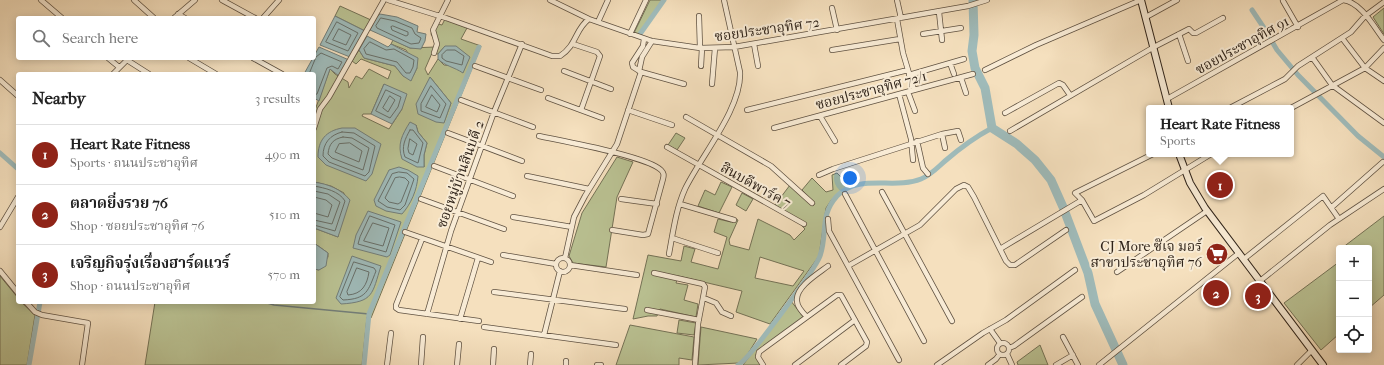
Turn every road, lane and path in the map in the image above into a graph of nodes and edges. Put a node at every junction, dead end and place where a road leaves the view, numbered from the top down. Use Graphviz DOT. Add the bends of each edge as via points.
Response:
graph roads {
  1 [pos="41,0"];
  2 [pos="134,0"];
  3 [pos="195,0"];
  4 [pos="222,0"];
  5 [pos="279,0"];
  6 [pos="384,0"];
  7 [pos="388,0"];
  8 [pos="448,0"];
  9 [pos="550,0"];
  10 [pos="608,0"];
  11 [pos="646,0"];
  12 [pos="724,0"];
  13 [pos="897,0"];
  14 [pos="987,0"];
  15 [pos="1141,0"];
  16 [pos="1177,0"];
  17 [pos="1283,1"];
  18 [pos="558,2"];
  19 [pos="1384,2"];
  20 [pos="832,8"];
  21 [pos="939,12"];
  22 [pos="178,14"];
  23 [pos="60,16"];
  24 [pos="152,16"];
  25 [pos="182,16"];
  26 [pos="251,16"];
  27 [pos="265,16"];
  28 [pos="440,16"];
  29 [pos="699,16"];
  30 [pos="1365,16"];
  31 [pos="1146,17"];
  32 [pos="899,18"];
  33 [pos="1223,18"];
  34 [pos="589,19"];
  35 [pos="598,22"];
  36 [pos="1298,27"];
  37 [pos="961,28"];
  38 [pos="837,30"];
  39 [pos="941,31"];
  40 [pos="630,34"];
  41 [pos="923,34"];
  42 [pos="1179,34"];
  43 [pos="1342,38"];
  44 [pos="644,39"];
  45 [pos="900,39"];
  46 [pos="942,40"];
  47 [pos="1384,40"];
  48 [pos="652,41"];
  49 [pos="522,44"];
  50 [pos="574,44"];
  51 [pos="754,44"];
  52 [pos="734,47"];
  53 [pos="1154,47"];
  54 [pos="701,48"];
  55 [pos="714,48"];
  56 [pos="1384,48"];
  57 [pos="832,50"];
  58 [pos="434,53"];
  59 [pos="1312,57"];
  60 [pos="964,59"];
  61 [pos="110,60"];
  62 [pos="127,60"];
  63 [pos="129,60"];
  64 [pos="192,60"];
  65 [pos="257,60"];
  66 [pos="1188,61"];
  67 [pos="950,63"];
  68 [pos="475,66"];
  69 [pos="702,66"];
  70 [pos="758,66"];
  71 [pos="119,67"];
  72 [pos="1365,68"];
  73 [pos="985,70"];
  74 [pos="115,72"];
  75 [pos="146,72"];
  76 [pos="213,72"];
  77 [pos="278,72"];
  78 [pos="564,72"];
  79 [pos="640,72"];
  80 [pos="909,72"];
  81 [pos="954,74"];
  82 [pos="973,74"];
  83 [pos="507,78"];
  84 [pos="961,78"];
  85 [pos="0,80"];
  86 [pos="1384,81"];
  87 [pos="591,82"];
  88 [pos="684,84"];
  89 [pos="712,84"];
  90 [pos="1332,85"];
  91 [pos="611,89"];
  92 [pos="541,90"];
  93 [pos="914,90"];
  94 [pos="908,92"];
  95 [pos="966,93"];
  96 [pos="16,94"];
  97 [pos="899,94"];
  98 [pos="1070,95"];
  99 [pos="548,98"];
  100 [pos="1167,99"];
  101 [pos="461,100"];
  102 [pos="1168,105"];
  103 [pos="1236,105"];
  104 [pos="1294,106"];
  105 [pos="581,110"];
  106 [pos="628,110"];
  107 [pos="747,110"];
  108 [pos="915,110"];
  109 [pos="494,112"];
  110 [pos="1005,113"];
  111 [pos="820,116"];
  112 [pos="686,117"];
  113 [pos="602,118"];
  114 [pos="316,122"];
  115 [pos="1384,123"];
  116 [pos="672,125"];
  117 [pos="533,127"];
  118 [pos="774,128"];
  119 [pos="1010,131"];
  120 [pos="448,133"];
  121 [pos="717,134"];
  122 [pos="942,134"];
  123 [pos="538,136"];
  124 [pos="961,140"];
  125 [pos="835,141"];
  126 [pos="917,141"];
  127 [pos="911,143"];
  128 [pos="482,145"];
  129 [pos="667,147"];
  130 [pos="945,148"];
  131 [pos="612,152"];
  132 [pos="1147,157"];
  133 [pos="1180,157"];
  134 [pos="1206,157"];
  135 [pos="522,160"];
  136 [pos="913,160"];
  137 [pos="1383,162"];
  138 [pos="698,165"];
  139 [pos="434,166"];
  140 [pos="1183,170"];
  141 [pos="928,174"];
  142 [pos="819,175"];
  143 [pos="527,176"];
  144 [pos="470,180"];
  145 [pos="589,189"];
  146 [pos="1384,189"];
  147 [pos="882,192"];
  148 [pos="846,194"];
  149 [pos="513,196"];
  150 [pos="421,199"];
  151 [pos="622,199"];
  152 [pos="16,200"];
  153 [pos="1082,200"];
  154 [pos="812,203"];
  155 [pos="657,204"];
  156 [pos="680,204"];
  157 [pos="1332,207"];
  158 [pos="1207,211"];
  159 [pos="457,213"];
  160 [pos="513,217"];
  161 [pos="828,219"];
  162 [pos="1339,219"];
  163 [pos="734,220"];
  164 [pos="804,224"];
  165 [pos="572,227"];
  166 [pos="0,228"];
  167 [pos="504,229"];
  168 [pos="612,230"];
  169 [pos="1066,230"];
  170 [pos="405,232"];
  171 [pos="904,234"];
  172 [pos="672,238"];
  173 [pos="422,239"];
  174 [pos="447,248"];
  175 [pos="1000,249"];
  176 [pos="876,250"];
  177 [pos="718,253"];
  178 [pos="669,254"];
  179 [pos="503,255"];
  180 [pos="1242,256"];
  181 [pos="478,258"];
  182 [pos="565,258"];
  183 [pos="491,262"];
  184 [pos="556,264"];
  185 [pos="570,265"];
  186 [pos="828,266"];
  187 [pos="848,266"];
  188 [pos="1075,270"];
  189 [pos="0,271"];
  190 [pos="560,271"];
  191 [pos="1117,272"];
  192 [pos="654,273"];
  193 [pos="637,275"];
  194 [pos="1260,281"];
  195 [pos="16,291"];
  196 [pos="494,292"];
  197 [pos="1082,297"];
  198 [pos="704,298"];
  199 [pos="553,299"];
  200 [pos="28,304"];
  201 [pos="624,309"];
  202 [pos="647,310"];
  203 [pos="427,314"];
  204 [pos="731,316"];
  205 [pos="806,318"];
  206 [pos="460,319"];
  207 [pos="699,320"];
  208 [pos="855,320"];
  209 [pos="479,321"];
  210 [pos="952,321"];
  211 [pos="484,327"];
  212 [pos="990,328"];
  213 [pos="391,333"];
  214 [pos="544,335"];
  215 [pos="423,337"];
  216 [pos="1063,337"];
  217 [pos="924,341"];
  218 [pos="1000,343"];
  219 [pos="459,344"];
  220 [pos="616,345"];
  221 [pos="1009,348"];
  222 [pos="494,349"];
  223 [pos="1311,351"];
  224 [pos="531,354"];
  225 [pos="999,354"];
  226 [pos="1007,354"];
  227 [pos="1073,355"];
  228 [pos="899,360"];
  229 [pos="82,365"];
  230 [pos="387,365"];
  231 [pos="421,365"];
  232 [pos="457,365"];
  233 [pos="493,365"];
  234 [pos="530,365"];
  235 [pos="597,365"];
  236 [pos="601,365"];
  237 [pos="695,365"];
  238 [pos="763,365"];
  239 [pos="795,365"];
  240 [pos="841,365"];
  241 [pos="937,365"];
  242 [pos="988,365"];
  243 [pos="1012,365"];
  244 [pos="1056,365"];
  245 [pos="1078,365"];
  246 [pos="1099,365"];
  247 [pos="1296,365"];
  248 [pos="1323,365"];
  1 -- 23 [label="street"];
  2 -- 24 [label="street"];
  3 -- 22 [label="street"];
  4 -- 26 [label="street"];
  5 -- 27 [label="street"];
  6 -- 114 [label="street" via="337,84 320,109"];
  7 -- 28 [label="street"];
  8 -- 28 [label="street"];
  9 -- 18 [label="street, ซอยประชาอุทิศ 72"];
  10 -- 35 [label="street"];
  11 -- 40 [label="street"];
  12 -- 52 [label="street"];
  13 -- 32 [label="street"];
  14 -- 21 [label="street, ซอยประชาอุทิศ 72"];
  15 -- 31 [label="main road"];
  15 -- 73 [label="street"];
  16 -- 31 [label="street"];
  17 -- 36 [label="street"];
  18 -- 34 [label="street, ซอยประชาอุทิศ 72"];
  19 -- 30 [label="street"];
  20 -- 38 [label="street"];
  21 -- 32 [label="street, ซอยประชาอุทิศ 72"];
  21 -- 39 [label="street"];
  22 -- 25 [label="street"];
  28 -- 49 [label="street"];
  28 -- 58 [label="street" via="433,30 437,44"];
  29 -- 54 [label="street"];
  30 -- 36 [label="street, ซอยประชาอุทิศ 91" via="1350,1 1342,0"];
  30 -- 43 [label="street"];
  30 -- 47 [label="street, ซอยประชาอุทิศ 91"];
  31 -- 53 [label="main road"];
  32 -- 38 [label="street, ซอยประชาอุทิศ 72"];
  32 -- 45 [label="street"];
  33 -- 42 [label="street" via="1196,33 1193,34 1189,29"];
  34 -- 35 [label="street, ซอยประชาอุทิศ 72"];
  34 -- 50 [label="street" via="583,24"];
  35 -- 40 [label="street, ซอยประชาอุทิศ 72"];
  36 -- 100 [label="street, ซอยประชาอุทิศ 91" via="1273,38"];
  37 -- 39 [label="street"];
  38 -- 51 [label="street, ซอยประชาอุทิศ 72"];
  39 -- 41 [label="street"];
  39 -- 46 [label="street"];
  40 -- 44 [label="street, ซอยประชาอุทิศ 72"];
  42 -- 53 [label="street"];
  42 -- 66 [label="street"];
  43 -- 59 [label="street"];
  43 -- 72 [label="street"];
  44 -- 48 [label="street, ซอยประชาอุทิศ 72"];
  44 -- 79 [label="street" via="643,46 632,62 633,67"];
  45 -- 57 [label="street"];
  45 -- 80 [label="street"];
  48 -- 54 [label="street, ซอยประชาอุทิศ 72"];
  48 -- 79 [label="street" via="642,58"];
  49 -- 50 [label="street" via="552,56 560,56"];
  49 -- 83 [label="street, ซอยหมู่บ้านสินบดี 2"];
  50 -- 87 [label="street" via="597,52 600,56"];
  51 -- 52 [label="street, ซอยประชาอุทิศ 72"];
  51 -- 70 [label="street"];
  52 -- 55 [label="street, ซอยประชาอุทิศ 72"];
  52 -- 121 [label="street" via="741,82 733,105"];
  53 -- 98 [label="street"];
  53 -- 100 [label="main road"];
  54 -- 55 [label="street, ซอยประชาอุทิศ 72"];
  54 -- 69 [label="street"];
  55 -- 89 [label="street"];
  56 -- 72 [label="street"];
  59 -- 90 [label="street"];
  59 -- 103 [label="street" via="1290,72 1285,79"];
  60 -- 67 [label="street"];
  61 -- 71 [label="street"];
  62 -- 71 [label="street"];
  63 -- 75 [label="street"];
  64 -- 76 [label="street"];
  65 -- 77 [label="street"];
  67 -- 80 [label="street"];
  67 -- 81 [label="street"];
  68 -- 83 [label="street"];
  71 -- 74 [label="street"];
  72 -- 86 [label="street"];
  72 -- 90 [label="street"];
  78 -- 87 [label="street"];
  79 -- 88 [label="street"];
  79 -- 106 [label="street"];
  80 -- 93 [label="street"];
  80 -- 107 [label="street"];
  82 -- 84 [label="street, ซอยประชาอุทิศ 72/1"];
  83 -- 92 [label="street"];
  83 -- 109 [label="street, ซอยหมู่บ้านสินบดี 2"];
  84 -- 93 [label="street, ซอยประชาอุทิศ 72/1"];
  84 -- 95 [label="street"];
  85 -- 96 [label="street"];
  87 -- 91 [label="street"];
  87 -- 105 [label="street"];
  90 -- 104 [label="street"];
  90 -- 115 [label="street"];
  93 -- 94 [label="street, ซอยประชาอุทิศ 72/1"];
  94 -- 97 [label="street, ซอยประชาอุทิศ 72/1"];
  94 -- 108 [label="street"];
  97 -- 111 [label="street, ซอยประชาอุทิศ 72/1"];
  97 -- 127 [label="street"];
  98 -- 110 [label="street" via="1060,83"];
  98 -- 119 [label="street"];
  99 -- 105 [label="street"];
  100 -- 102 [label="main road"];
  101 -- 109 [label="street"];
  105 -- 113 [label="street"];
  106 -- 116 [label="street"];
  106 -- 131 [label="street"];
  109 -- 117 [label="street"];
  109 -- 128 [label="street, ซอยหมู่บ้านสินบดี 2"];
  111 -- 118 [label="street, ซอยประชาอุทิศ 72/1"];
  111 -- 125 [label="street"];
  112 -- 121 [label="street"];
  120 -- 128 [label="street"];
  121 -- 138 [label="street"];
  121 -- 154 [label="street" via="771,166"];
  122 -- 124 [label="street" via="958,131"];
  122 -- 126 [label="street"];
  122 -- 130 [label="street"];
  123 -- 131 [label="street"];
  126 -- 127 [label="street"];
  126 -- 141 [label="street" via="923,168"];
  127 -- 136 [label="street"];
  127 -- 142 [label="street"];
  128 -- 135 [label="street"];
  128 -- 144 [label="street, ซอยหมู่บ้านสินบดี 2"];
  129 -- 138 [label="street, สินบดีพาร์ค 7"];
  131 -- 145 [label="street"];
  131 -- 155 [label="street" via="661,169 664,173"];
  132 -- 153 [label="street" via="1075,193"];
  133 -- 140 [label="main road"];
  134 -- 140 [label="street"];
  137 -- 157 [label="street"];
  138 -- 156 [label="street"];
  138 -- 164 [label="street, สินบดีพาร์ค 7"];
  139 -- 144 [label="street"];
  140 -- 153 [label="street" via="1144,195 1094,221"];
  140 -- 158 [label="main road"];
  143 -- 145 [label="street"];
  144 -- 149 [label="street"];
  144 -- 159 [label="street, ซอยหมู่บ้านสินบดี 2"];
  145 -- 165 [label="street" via="574,217"];
  146 -- 162 [label="street"];
  147 -- 171 [label="street"];
  148 -- 176 [label="street"];
  150 -- 159 [label="street"];
  151 -- 155 [label="street"];
  152 -- 166 [label="street"];
  153 -- 175 [label="street"];
  155 -- 168 [label="street" via="648,234"];
  156 -- 163 [label="street"];
  156 -- 172 [label="street"];
  157 -- 162 [label="street"];
  157 -- 180 [label="street" via="1324,196"];
  158 -- 180 [label="main road"];
  158 -- 191 [label="street"];
  159 -- 167 [label="street"];
  159 -- 174 [label="street, ซอยหมู่บ้านสินบดี 2"];
  160 -- 165 [label="street"];
  161 -- 187 [label="street" via="829,231"];
  162 -- 194 [label="street"];
  165 -- 182 [label="street"];
  169 -- 175 [label="street" via="1015,265 1010,265 1006,261"];
  170 -- 173 [label="street"];
  171 -- 175 [label="street" via="920,225 956,189 964,185 974,197"];
  171 -- 176 [label="street"];
  171 -- 210 [label="street"];
  172 -- 177 [label="street"];
  172 -- 178 [label="street"];
  173 -- 174 [label="street"];
  173 -- 203 [label="street" via="396,308"];
  174 -- 181 [label="street"];
  174 -- 203 [label="street, ซอยหมู่บ้านสินบดี 2"];
  176 -- 187 [label="street"];
  176 -- 217 [label="street"];
  179 -- 184 [label="street"];
  180 -- 194 [label="main road"];
  180 -- 246 [label="street"];
  181 -- 183 [label="street"];
  181 -- 206 [label="street"];
  182 -- 184 [label="street" via="558,260"];
  182 -- 185 [label="street"];
  184 -- 190 [label="street"];
  185 -- 190 [label="street" via="567,271"];
  185 -- 193 [label="street"];
  186 -- 205 [label="street" via="808,281 797,296 797,304"];
  187 -- 228 [label="street"];
  188 -- 212 [label="street" via="1006,320"];
  189 -- 195 [label="street"];
  190 -- 199 [label="street"];
  192 -- 198 [label="street" via="703,284"];
  194 -- 223 [label="main road"];
  196 -- 199 [label="street"];
  197 -- 221 [label="street"];
  198 -- 204 [label="street" via="716,303 722,312"];
  198 -- 207 [label="street"];
  199 -- 201 [label="street"];
  199 -- 214 [label="street"];
  200 -- 229 [label="street" via="35,312 88,323"];
  202 -- 207 [label="street"];
  203 -- 206 [label="street"];
  205 -- 208 [label="street" via="837,295 841,295"];
  205 -- 238 [label="street" via="759,352 758,356"];
  206 -- 209 [label="street"];
  207 -- 237 [label="street"];
  208 -- 239 [label="street"];
  208 -- 240 [label="street" via="867,342 866,346"];
  211 -- 214 [label="street"];
  212 -- 218 [label="street"];
  212 -- 241 [label="street"];
  213 -- 230 [label="street"];
  214 -- 220 [label="street"];
  215 -- 231 [label="street"];
  216 -- 227 [label="street"];
  218 -- 221 [label="street" via="1005,343"];
  218 -- 225 [label="street" via="996,348"];
  219 -- 232 [label="street"];
  221 -- 226 [label="street"];
  222 -- 233 [label="street"];
  223 -- 247 [label="street"];
  223 -- 248 [label="main road"];
  224 -- 234 [label="street"];
  225 -- 226 [label="street"];
  225 -- 242 [label="street"];
  226 -- 243 [label="street"];
  227 -- 244 [label="street"];
  227 -- 245 [label="street"];
  235 -- 236 [label="street"];
}
